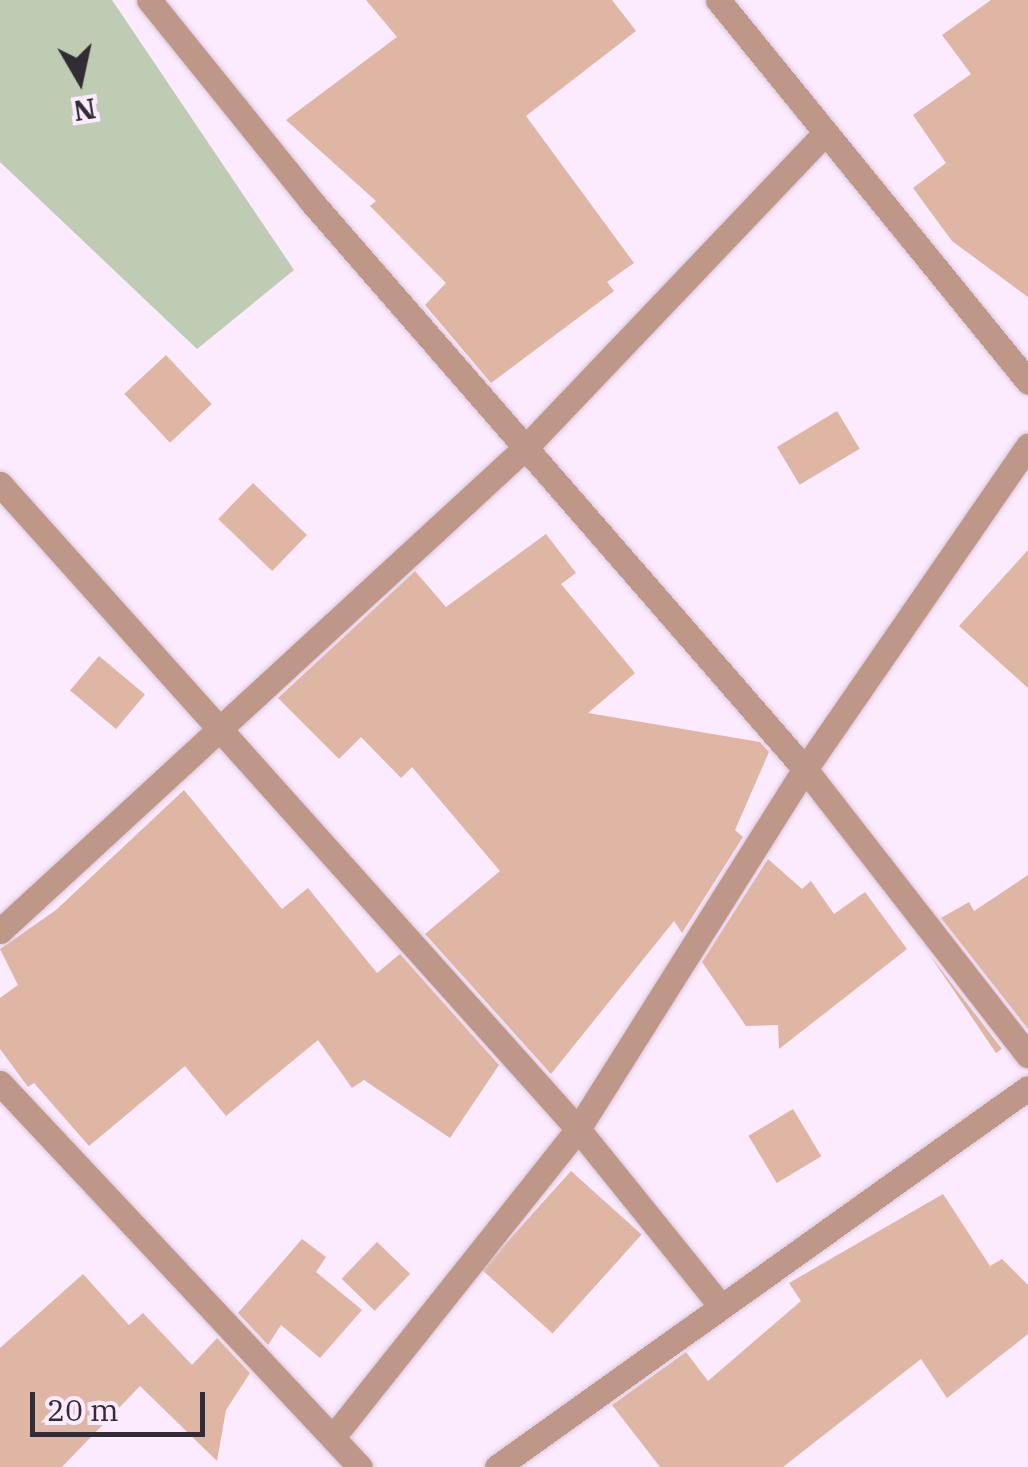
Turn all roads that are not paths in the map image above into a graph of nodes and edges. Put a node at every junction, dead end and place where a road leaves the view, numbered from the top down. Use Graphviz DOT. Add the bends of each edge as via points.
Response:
graph roads {
  1 [pos="149,0"];
  2 [pos="718,0"];
  3 [pos="825,133"];
  4 [pos="1028,382"];
  5 [pos="527,446"];
  6 [pos="1028,446"];
  7 [pos="0,484"];
  8 [pos="222,724"];
  9 [pos="805,769"];
  10 [pos="0,931"];
  11 [pos="1028,1055"];
  12 [pos="0,1083"];
  13 [pos="1028,1088"];
  14 [pos="578,1129"];
  15 [pos="719,1304"];
  16 [pos="333,1437"];
  17 [pos="360,1467"];
  18 [pos="496,1467"];
  1 -- 5 [label="street"];
  2 -- 3 [label="street"];
  3 -- 4 [label="street"];
  3 -- 5 [label="street"];
  5 -- 8 [label="street"];
  5 -- 9 [label="street"];
  6 -- 9 [label="street"];
  7 -- 8 [label="street"];
  8 -- 10 [label="street"];
  8 -- 14 [label="street"];
  9 -- 11 [label="street"];
  9 -- 14 [label="street"];
  12 -- 16 [label="street"];
  13 -- 15 [label="street"];
  14 -- 15 [label="street"];
  14 -- 16 [label="street"];
  15 -- 18 [label="street"];
  16 -- 17 [label="street"];
}
